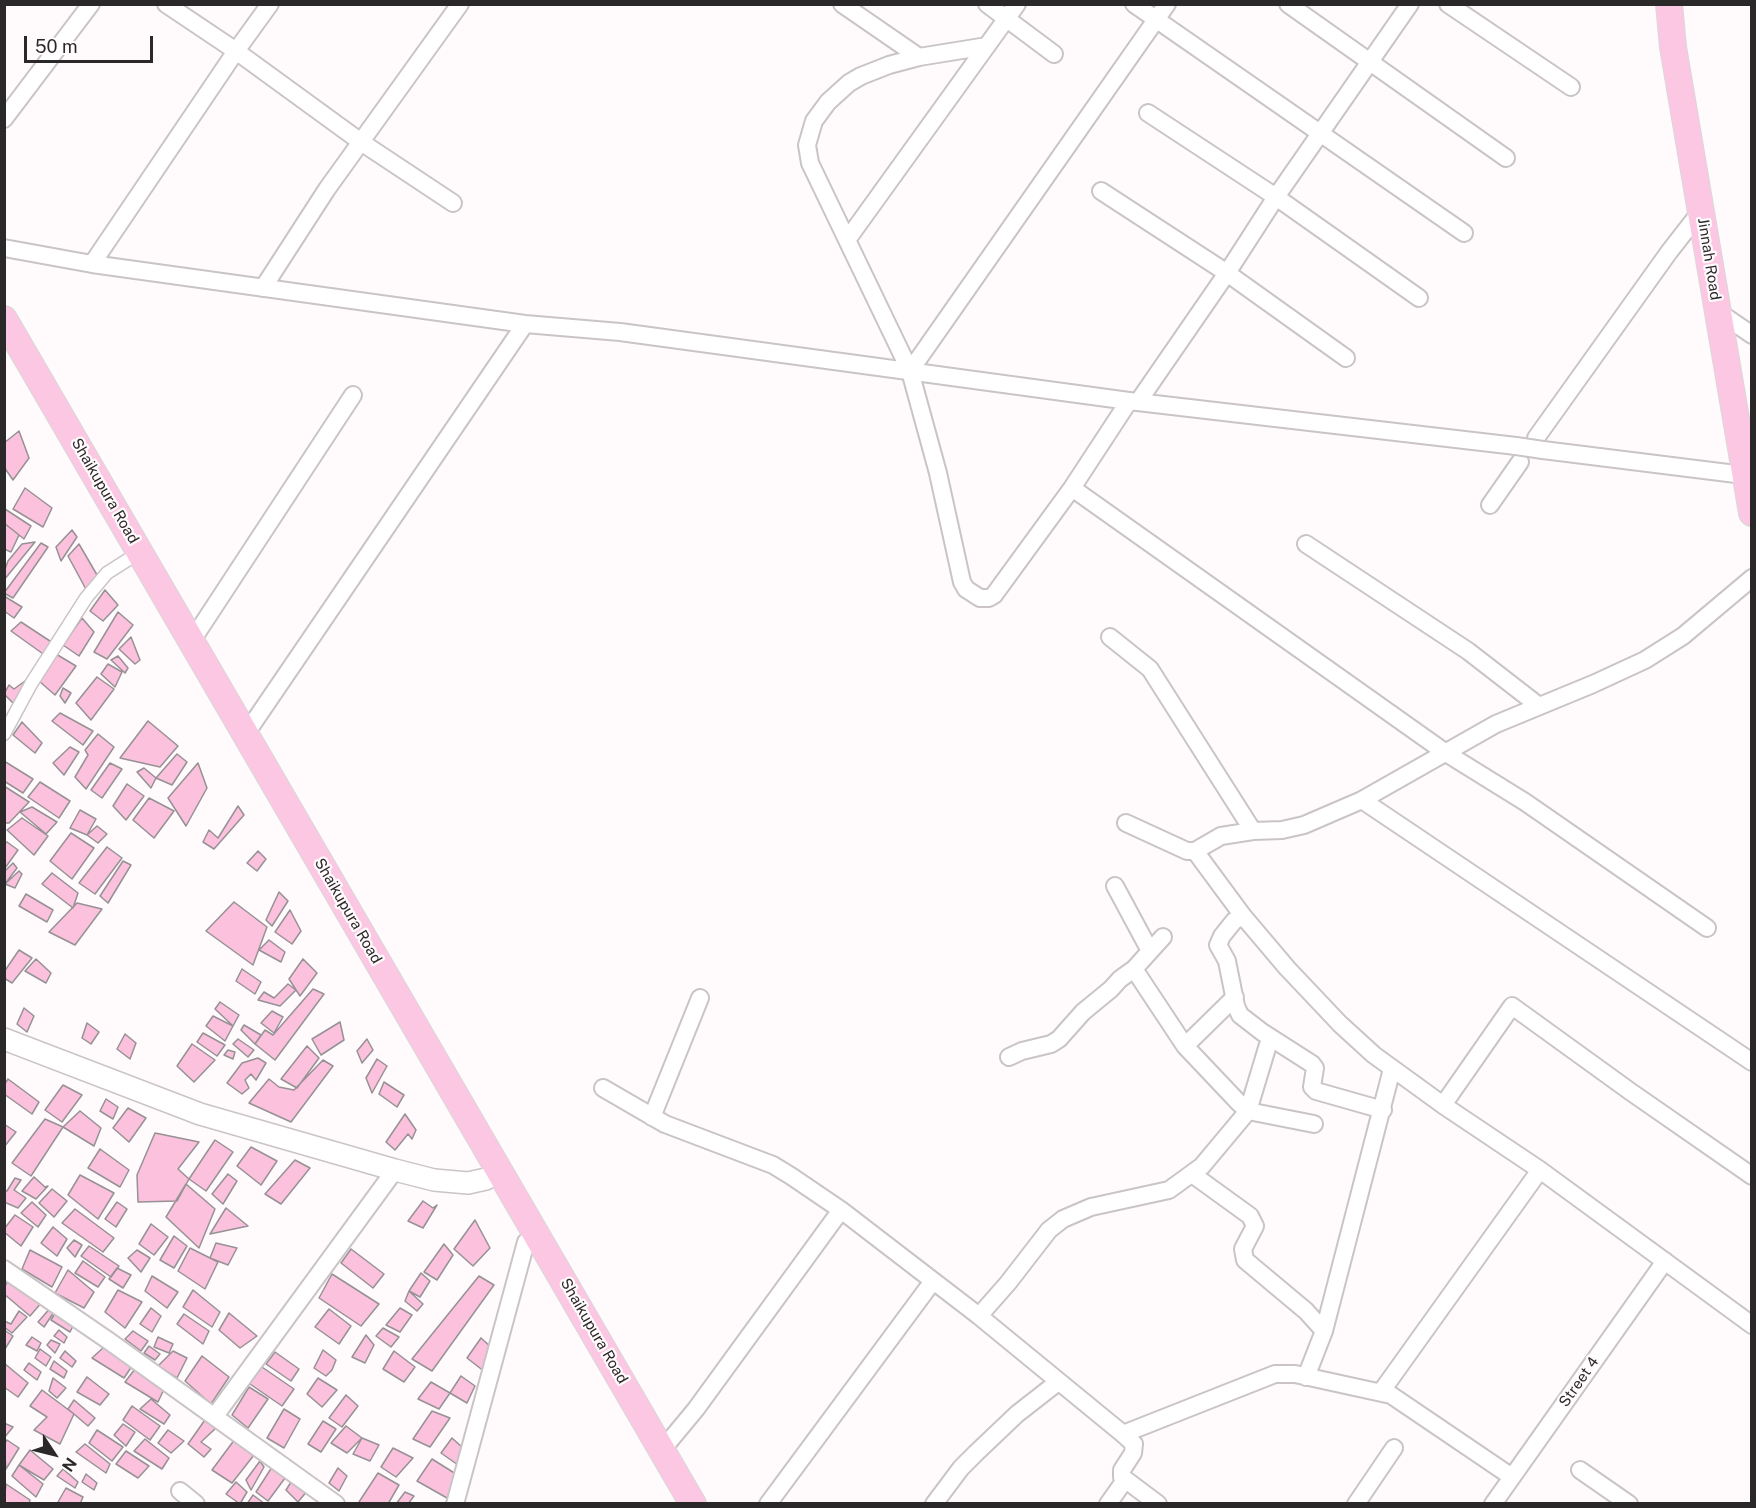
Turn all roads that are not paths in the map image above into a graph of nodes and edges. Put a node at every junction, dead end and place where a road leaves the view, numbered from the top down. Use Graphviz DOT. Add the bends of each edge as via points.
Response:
graph roads {
  1 [pos="91,4"];
  2 [pos="166,4"];
  3 [pos="270,4"];
  4 [pos="460,4"];
  5 [pos="842,4"];
  6 [pos="987,4"];
  7 [pos="1017,4"];
  8 [pos="1134,4"];
  9 [pos="1167,4"];
  10 [pos="1288,4"];
  11 [pos="1410,4"];
  12 [pos="1448,4"];
  13 [pos="1669,4"];
  14 [pos="1007,19"];
  15 [pos="1156,20"];
  16 [pos="987,46"];
  17 [pos="236,51"];
  18 [pos="1054,54"];
  19 [pos="919,57"];
  20 [pos="1370,61"];
  21 [pos="1571,87"];
  22 [pos="1148,113"];
  23 [pos="4,119"];
  24 [pos="1320,133"];
  25 [pos="362,142"];
  26 [pos="1506,158"];
  27 [pos="1101,190"];
  28 [pos="1276,196"];
  29 [pos="453,203"];
  30 [pos="1701,211"];
  31 [pos="1464,233"];
  32 [pos="847,240"];
  33 [pos="4,248"];
  34 [pos="92,264"];
  35 [pos="1227,273"];
  36 [pos="263,288"];
  37 [pos="1419,298"];
  38 [pos="1717,311"];
  39 [pos="4,319"];
  40 [pos="525,324"];
  41 [pos="1752,335"];
  42 [pos="4,348"];
  43 [pos="1346,358"];
  44 [pos="910,371"];
  45 [pos="353,395"];
  46 [pos="1134,402"];
  47 [pos="1540,444"];
  48 [pos="1518,454"];
  49 [pos="1748,476"];
  50 [pos="1072,488"];
  51 [pos="1490,505"];
  52 [pos="1752,513"];
  53 [pos="1306,544"];
  54 [pos="129,560"];
  55 [pos="1752,578"];
  56 [pos="1110,637"];
  57 [pos="191,642"];
  58 [pos="1539,706"];
  59 [pos="4,734"];
  60 [pos="245,735"];
  61 [pos="1446,753"];
  62 [pos="1362,800"];
  63 [pos="1126,823"];
  64 [pos="1253,831"];
  65 [pos="1195,851"];
  66 [pos="1116,886"];
  67 [pos="1243,916"];
  68 [pos="1707,928"];
  69 [pos="1164,937"];
  70 [pos="1149,951"];
  71 [pos="1134,969"];
  72 [pos="1235,997"];
  73 [pos="700,998"];
  74 [pos="1270,1038"];
  75 [pos="4,1039"];
  76 [pos="1185,1046"];
  77 [pos="1009,1057"];
  78 [pos="1752,1062"];
  79 [pos="1392,1069"];
  80 [pos="603,1088"];
  81 [pos="1443,1105"];
  82 [pos="1383,1110"];
  83 [pos="1248,1111"];
  84 [pos="652,1117"];
  85 [pos="1314,1124"];
  86 [pos="395,1170"];
  87 [pos="1540,1170"];
  88 [pos="1192,1174"];
  89 [pos="493,1175"];
  90 [pos="1752,1176"];
  91 [pos="841,1210"];
  92 [pos="526,1242"];
  93 [pos="1665,1261"];
  94 [pos="4,1269"];
  95 [pos="933,1281"];
  96 [pos="979,1316"];
  97 [pos="1752,1325"];
  98 [pos="1324,1331"];
  99 [pos="1306,1377"];
  100 [pos="1058,1382"];
  101 [pos="1381,1392"];
  102 [pos="215,1416"];
  103 [pos="1123,1434"];
  104 [pos="1394,1448"];
  105 [pos="662,1450"];
  106 [pos="1580,1470"];
  107 [pos="1512,1477"];
  108 [pos="1125,1480"];
  109 [pos="180,1491"];
  110 [pos="196,1503"];
  111 [pos="336,1503"];
  112 [pos="455,1503"];
  113 [pos="676,1503"];
  114 [pos="693,1503"];
  115 [pos="768,1503"];
  116 [pos="935,1503"];
  117 [pos="1108,1503"];
  118 [pos="1158,1503"];
  119 [pos="1356,1503"];
  120 [pos="1494,1503"];
  121 [pos="1629,1503"];
  1 -- 23 [label="street"];
  2 -- 17 [label="street"];
  3 -- 17 [label="street"];
  4 -- 25 [label="street"];
  5 -- 19 [label="street"];
  6 -- 14 [label="street"];
  7 -- 14 [label="street"];
  8 -- 15 [label="street"];
  9 -- 15 [label="street"];
  10 -- 20 [label="street"];
  11 -- 20 [label="street"];
  12 -- 21 [label="street"];
  13 -- 30 [label="main road, Jinnah Road"];
  14 -- 16 [label="street"];
  14 -- 18 [label="street"];
  15 -- 24 [label="street"];
  15 -- 44 [label="street"];
  16 -- 19 [label="street"];
  16 -- 32 [label="street"];
  17 -- 25 [label="street"];
  17 -- 34 [label="street"];
  19 -- 32 [label="street" via="855,79 828,102 814,121 807,145 810,163"];
  20 -- 24 [label="street"];
  20 -- 26 [label="street"];
  22 -- 28 [label="street"];
  24 -- 28 [label="street"];
  24 -- 31 [label="street"];
  25 -- 29 [label="street"];
  25 -- 36 [label="street"];
  27 -- 35 [label="street"];
  28 -- 35 [label="street"];
  28 -- 37 [label="street"];
  30 -- 38 [label="main road, Jinnah Road"];
  30 -- 47 [label="street" via="1669,252"];
  32 -- 44 [label="street"];
  33 -- 34 [label="street"];
  34 -- 36 [label="street"];
  35 -- 43 [label="street"];
  35 -- 46 [label="street"];
  36 -- 40 [label="street"];
  38 -- 41 [label="street"];
  38 -- 49 [label="main road, Jinnah Road"];
  39 -- 57 [label="main road, Shaikupura Road"];
  40 -- 44 [label="street" via="620,332"];
  40 -- 60 [label="street"];
  42 -- 54 [label="main road, Shaikupura Road"];
  44 -- 46 [label="street"];
  44 -- 50 [label="street" via="962,582 974,595 994,595"];
  45 -- 57 [label="street"];
  46 -- 48 [label="street"];
  46 -- 50 [label="street"];
  47 -- 48 [label="street, bridge"];
  47 -- 49 [label="street"];
  48 -- 51 [label="street"];
  49 -- 52 [label="main road, Jinnah Road"];
  50 -- 61 [label="street"];
  53 -- 58 [label="street" via="1468,651"];
  54 -- 59 [label="street" via="107,573 86,598"];
  54 -- 89 [label="main road, Shaikupura Road" via="178,649"];
  55 -- 58 [label="street" via="1683,636 1645,660"];
  56 -- 64 [label="street" via="1150,669"];
  57 -- 60 [label="main road, Shaikupura Road"];
  58 -- 61 [label="street" via="1496,724"];
  60 -- 89 [label="main road, Shaikupura Road"];
  61 -- 62 [label="street"];
  61 -- 68 [label="street" via="1525,802"];
  62 -- 64 [label="street" via="1304,825"];
  62 -- 78 [label="street"];
  63 -- 65 [label="street" via="1187,851"];
  64 -- 65 [label="street" via="1221,836"];
  65 -- 67 [label="street"];
  66 -- 70 [label="street"];
  67 -- 72 [label="street" via="1234,921 1218,945 1227,961"];
  67 -- 79 [label="street" via="1340,1024"];
  69 -- 70 [label="street"];
  70 -- 71 [label="street"];
  71 -- 76 [label="street"];
  71 -- 77 [label="street" via="1083,1012 1059,1039"];
  72 -- 74 [label="street" via="1240,1015"];
  72 -- 76 [label="street"];
  73 -- 84 [label="street"];
  74 -- 82 [label="street" via="1312,1064 1312,1087 1316,1091"];
  74 -- 83 [label="street"];
  75 -- 86 [label="street" via="200,1114"];
  76 -- 83 [label="street"];
  79 -- 81 [label="street"];
  79 -- 82 [label="street"];
  80 -- 84 [label="street"];
  81 -- 87 [label="street"];
  81 -- 90 [label="street" via="1512,1006"];
  82 -- 98 [label="street"];
  83 -- 85 [label="street"];
  83 -- 88 [label="street"];
  84 -- 91 [label="street" via="773,1165"];
  86 -- 89 [label="street" via="468,1183"];
  86 -- 102 [label="street"];
  87 -- 93 [label="street"];
  87 -- 101 [label="street"];
  88 -- 96 [label="street" via="1169,1190 1091,1207 1064,1219 1049,1230"];
  88 -- 98 [label="street" via="1250,1216 1255,1226 1243,1249 1245,1260"];
  89 -- 92 [label="main road, Shaikupura Road"];
  89 -- 105 [label="main road, Shaikupura Road"];
  91 -- 95 [label="street"];
  91 -- 105 [label="street"];
  92 -- 112 [label="street"];
  92 -- 113 [label="main road, Shaikupura Road"];
  93 -- 97 [label="street"];
  93 -- 107 [label="street, Street 4"];
  94 -- 102 [label="street"];
  95 -- 96 [label="street"];
  95 -- 115 [label="street"];
  96 -- 100 [label="street"];
  98 -- 99 [label="street"];
  99 -- 101 [label="street"];
  99 -- 103 [label="street" via="1275,1374"];
  100 -- 103 [label="street"];
  100 -- 116 [label="street" via="961,1467"];
  101 -- 107 [label="street" via="1401,1401"];
  102 -- 111 [label="street"];
  103 -- 108 [label="street" via="1134,1444 1121,1473"];
  104 -- 119 [label="street"];
  105 -- 114 [label="main road, Shaikupura Road"];
  106 -- 121 [label="street"];
  107 -- 120 [label="street, Street 4"];
  108 -- 117 [label="street"];
  108 -- 118 [label="street"];
  109 -- 110 [label="street"];
}
